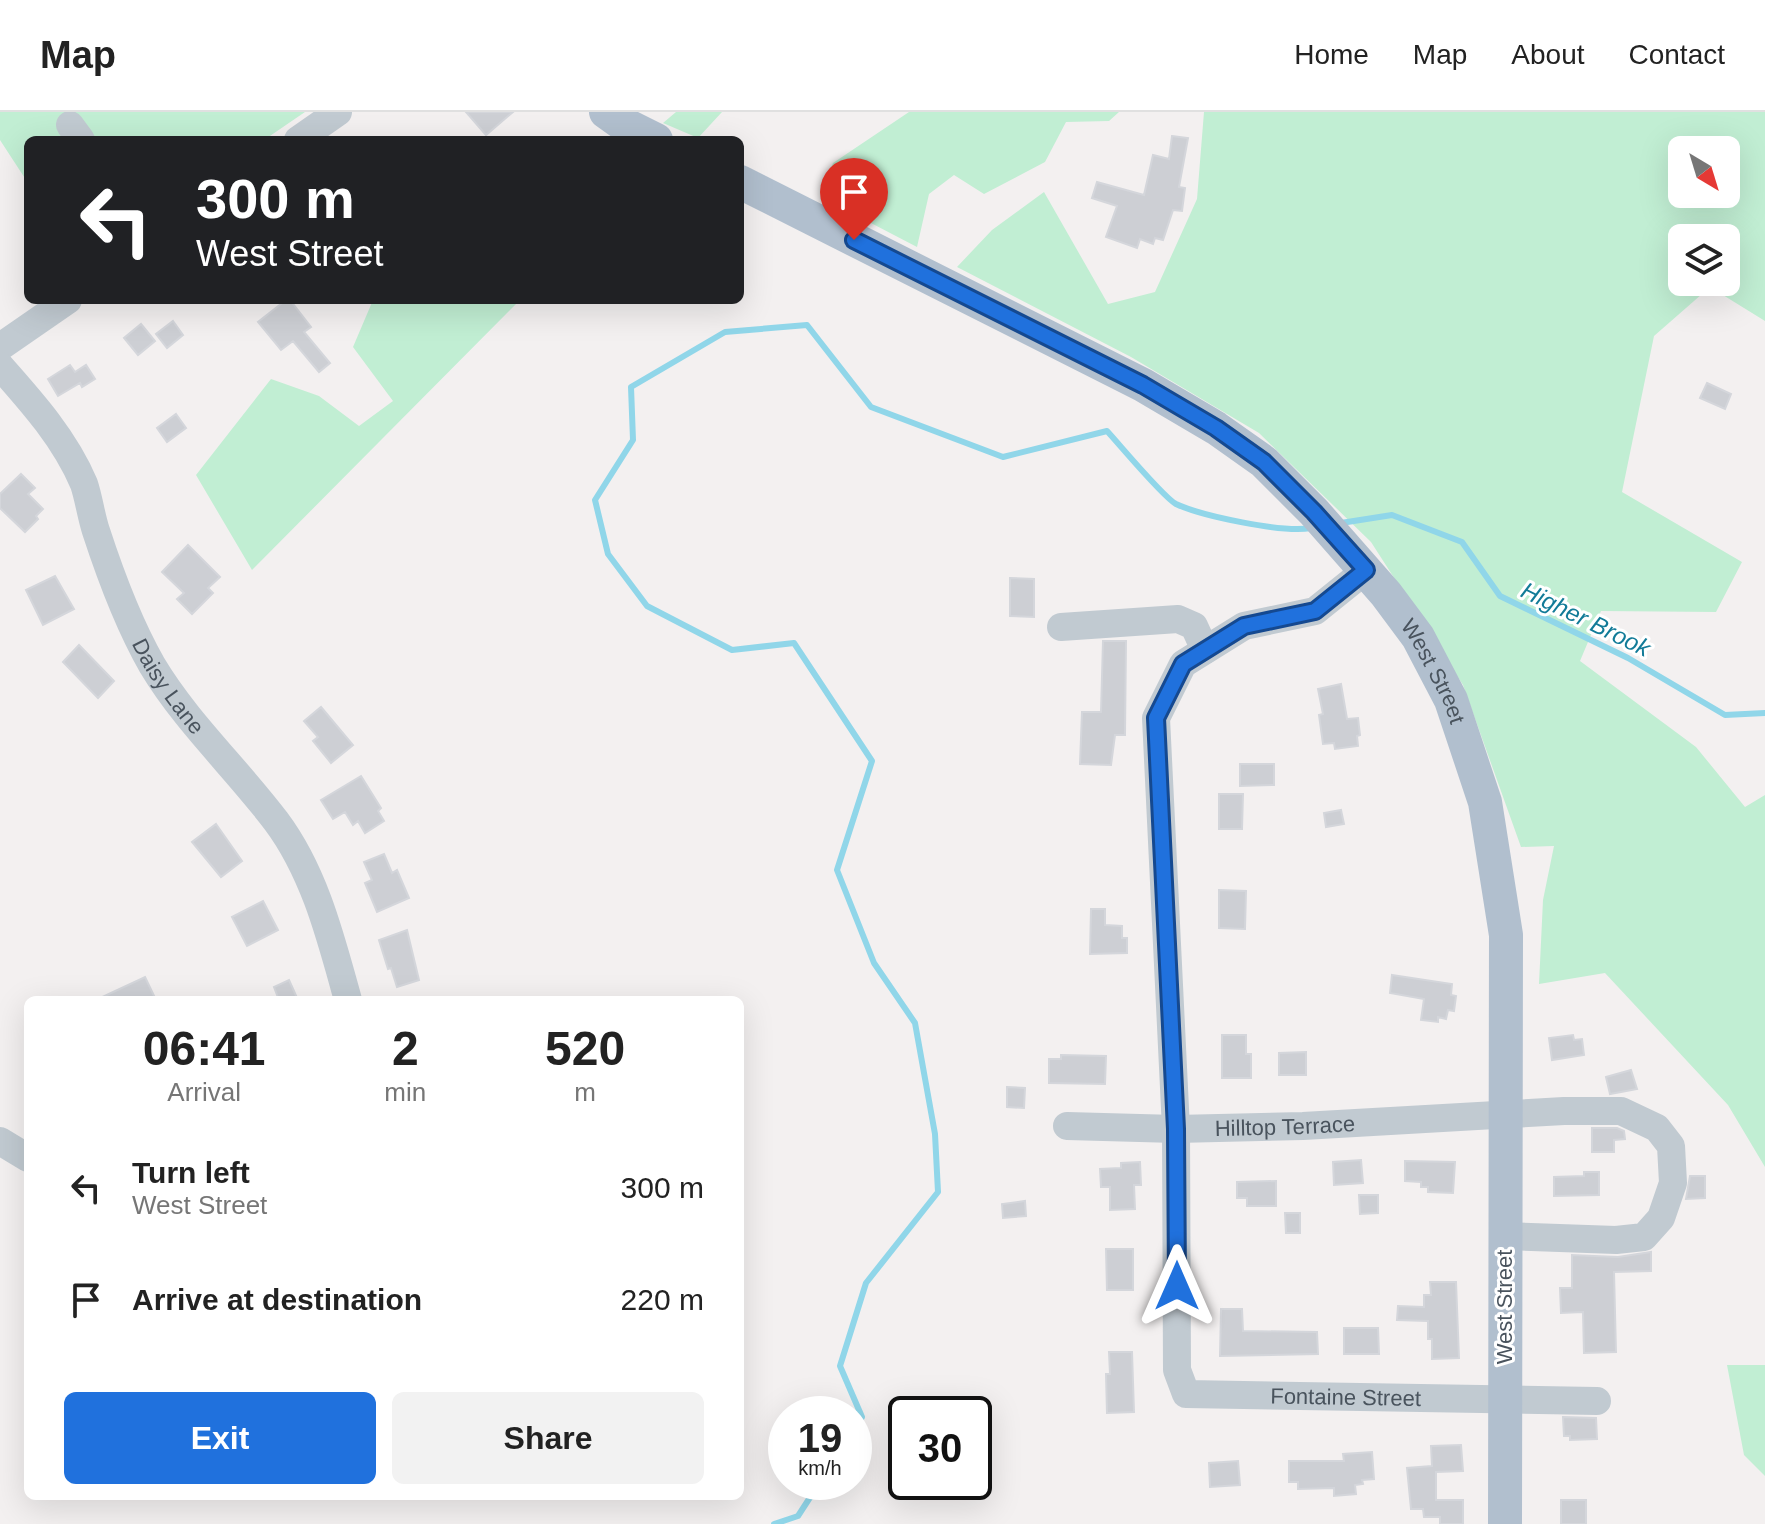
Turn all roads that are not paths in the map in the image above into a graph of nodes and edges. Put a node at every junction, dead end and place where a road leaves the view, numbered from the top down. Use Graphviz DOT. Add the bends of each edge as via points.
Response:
graph roads {
  1 [pos="338,112"];
  2 [pos="606,112"];
  3 [pos="304,136"];
  4 [pos="648,136"];
  5 [pos="744,184"];
  6 [pos="62,304"];
  7 [pos="0,347"];
  8 [pos="0,366"];
  9 [pos="1366,570"];
  10 [pos="1061,627"];
  11 [pos="1205,650"];
  12 [pos="347,996"];
  13 [pos="1505,1116"];
  14 [pos="1067,1126"];
  15 [pos="1176,1129"];
  16 [pos="0,1141"];
  17 [pos="24,1156"];
  18 [pos="1504,1236"];
  19 [pos="1504,1400"];
  20 [pos="1597,1401"];
  21 [pos="1505,1524"];
  1 -- 3 [label="street"];
  2 -- 4 [label="main road"];
  5 -- 9 [label="main road, West Street" via="1143,385 1216,428 1264,462"];
  6 -- 7 [label="street"];
  8 -- 12 [label="street, Daisy Lane" via="67,450 122,605 153,666 293,848 331,938"];
  9 -- 11 [label="street" via="1315,611 1244,626"];
  9 -- 13 [label="main road, West Street" via="1418,637 1451,700 1485,802 1506,935"];
  10 -- 11 [label="street" via="1178,619 1194,626"];
  11 -- 15 [label="street" via="1183,664 1156,718"];
  13 -- 15 [label="street, Hilltop Terrace"];
  13 -- 18 [label="main road, West Street"];
  13 -- 18 [label="street" via="1621,1111 1657,1128 1671,1146 1673,1183 1661,1218 1644,1237"];
  14 -- 15 [label="street, Hilltop Terrace"];
  15 -- 19 [label="street, Fontaine Street" via="1177,1370 1186,1394"];
  16 -- 17 [label="street"];
  18 -- 19 [label="main road, West Street"];
  19 -- 20 [label="street, Fontaine Street"];
  19 -- 21 [label="main road, West Street"];
}
